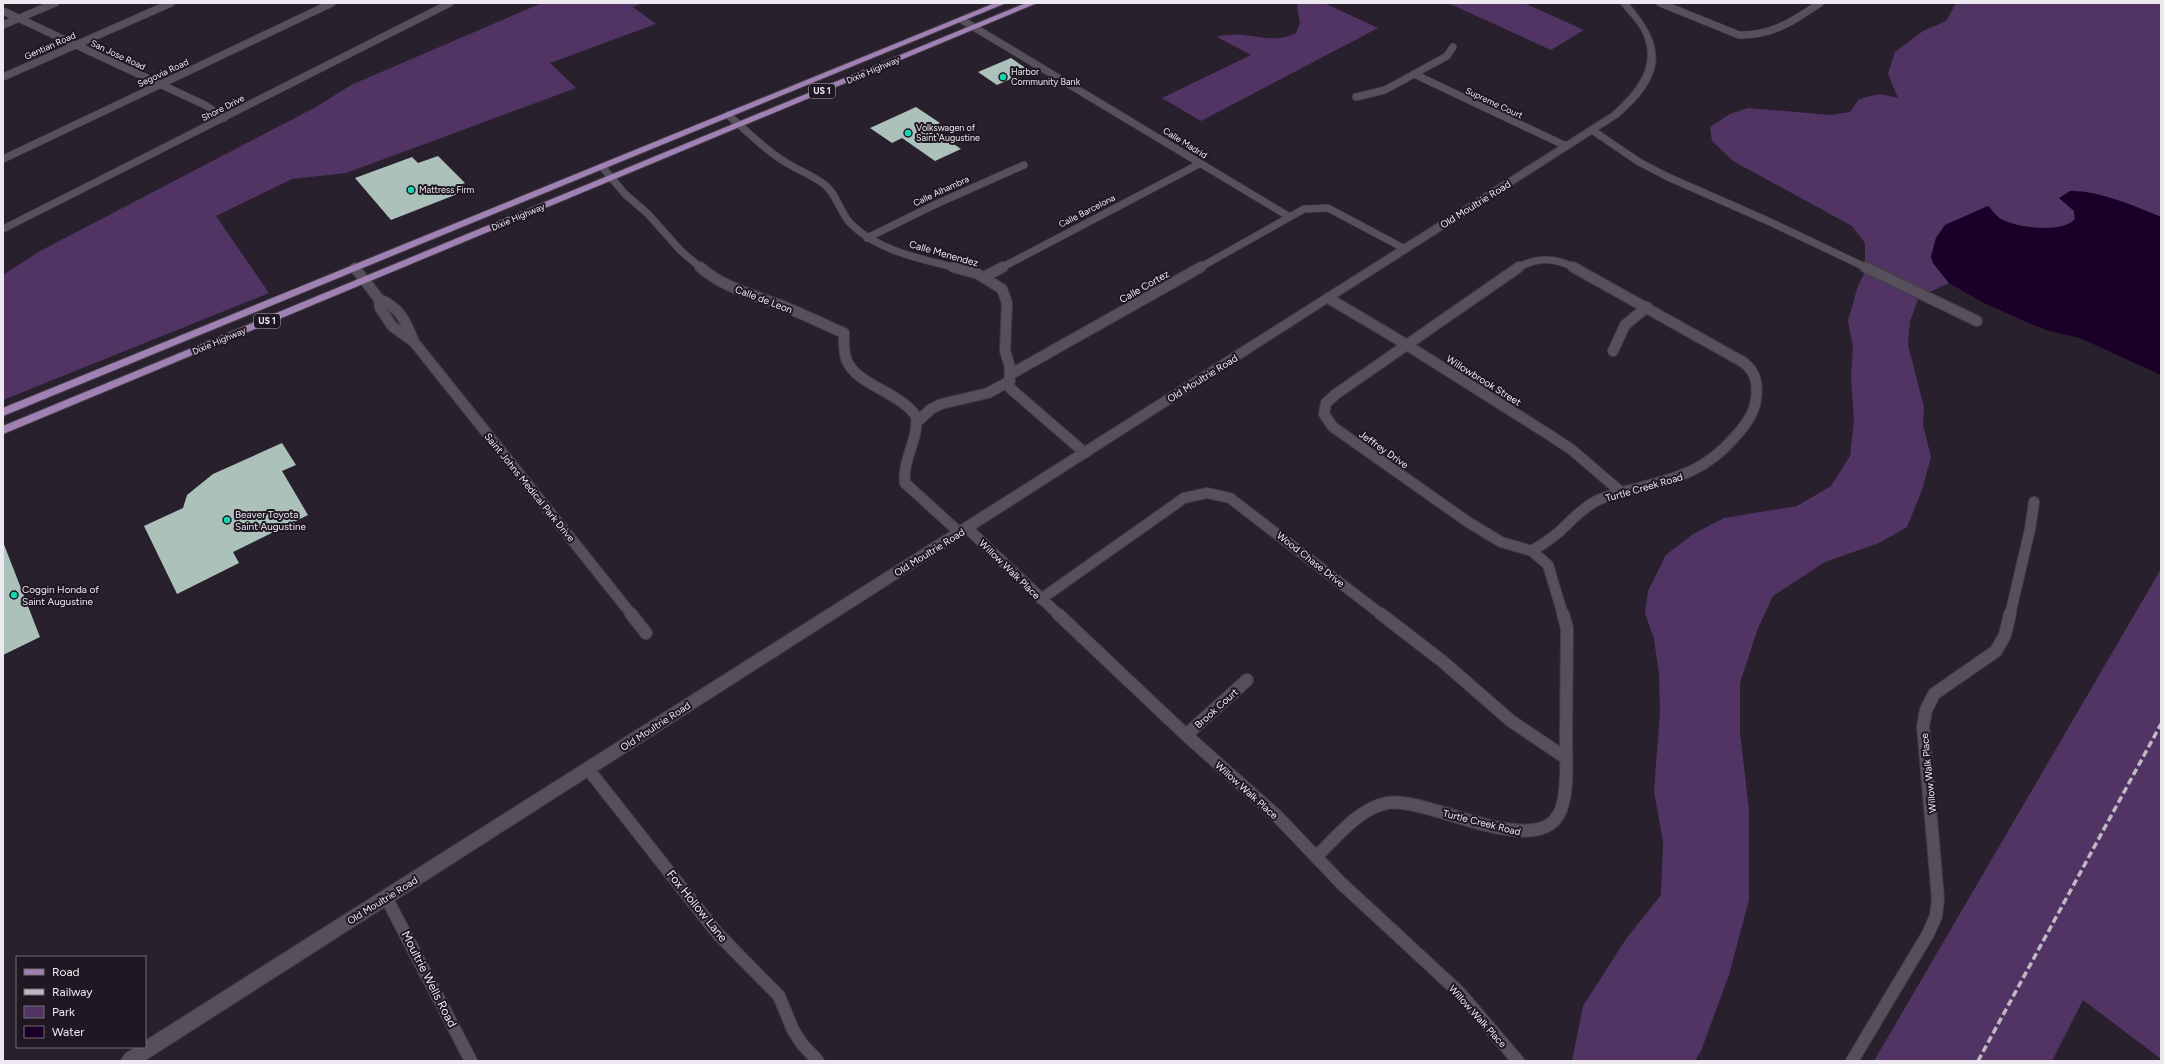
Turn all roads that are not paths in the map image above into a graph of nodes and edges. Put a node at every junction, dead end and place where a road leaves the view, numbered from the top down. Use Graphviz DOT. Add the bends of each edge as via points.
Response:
graph roads {
  1 [pos="55,3"];
  2 [pos="171,3"];
  3 [pos="332,3"];
  4 [pos="450,3"];
  5 [pos="1002,3"];
  6 [pos="1033,3"];
  7 [pos="1624,3"];
  8 [pos="1660,3"];
  9 [pos="1820,3"];
  10 [pos="3,11"];
  11 [pos="19,18"];
  12 [pos="962,20"];
  13 [pos="3,25"];
  14 [pos="974,27"];
  15 [pos="76,45"];
  16 [pos="1453,47"];
  17 [pos="1414,74"];
  18 [pos="3,77"];
  19 [pos="160,84"];
  20 [pos="1356,97"];
  21 [pos="728,115"];
  22 [pos="224,118"];
  23 [pos="740,125"];
  24 [pos="1592,130"];
  25 [pos="1566,146"];
  26 [pos="3,159"];
  27 [pos="1199,164"];
  28 [pos="1024,165"];
  29 [pos="602,167"];
  30 [pos="611,178"];
  31 [pos="1288,216"];
  32 [pos="3,229"];
  33 [pos="867,238"];
  34 [pos="1405,249"];
  35 [pos="355,268"];
  36 [pos="984,277"];
  37 [pos="365,280"];
  38 [pos="1328,298"];
  39 [pos="380,299"];
  40 [pos="1647,307"];
  41 [pos="1977,321"];
  42 [pos="414,342"];
  43 [pos="1407,345"];
  44 [pos="1613,351"];
  45 [pos="123,363"];
  46 [pos="131,377"];
  47 [pos="1010,377"];
  48 [pos="3,412"];
  49 [pos="918,422"];
  50 [pos="3,430"];
  51 [pos="1085,453"];
  52 [pos="1621,492"];
  53 [pos="2034,502"];
  54 [pos="963,530"];
  55 [pos="1532,551"];
  56 [pos="1041,599"];
  57 [pos="646,633"];
  58 [pos="1247,680"];
  59 [pos="1186,735"];
  60 [pos="1566,758"];
  61 [pos="588,770"];
  62 [pos="1316,856"];
  63 [pos="386,898"];
  64 [pos="133,1060"];
  65 [pos="471,1061"];
  66 [pos="818,1061"];
  67 [pos="1518,1061"];
  68 [pos="1852,1061"];
  1 -- 11 [label="street"];
  2 -- 15 [label="street, Gentian Road"];
  3 -- 19 [label="street, Segovia Road"];
  4 -- 22 [label="street, Shore Drive"];
  5 -- 12 [label="main road, US 1"];
  6 -- 14 [label="main road, Dixie Highway / US 1"];
  7 -- 24 [label="main road, Old Moultrie Road" via="1637,18 1648,38 1652,59 1649,74 1640,92 1630,103"];
  8 -- 9 [label="street" via="1739,35 1753,36 1775,31"];
  10 -- 11 [label="street, San Jose Road"];
  11 -- 13 [label="street"];
  11 -- 15 [label="street, San Jose Road"];
  12 -- 14 [label="street, Calle Madrid"];
  12 -- 21 [label="main road, US 1"];
  14 -- 23 [label="main road, Dixie Highway / US 1"];
  14 -- 27 [label="street, Calle Madrid"];
  15 -- 18 [label="street, Gentian Road"];
  15 -- 19 [label="street, San Jose Road"];
  16 -- 17 [label="street" via="1447,56"];
  17 -- 20 [label="street" via="1386,90"];
  17 -- 25 [label="street, Supreme Court"];
  19 -- 22 [label="street, San Jose Road" via="205,105"];
  19 -- 26 [label="street, Segovia Road"];
  21 -- 23 [label="street, Calle Menendez"];
  21 -- 29 [label="main road, US 1"];
  22 -- 32 [label="street, Shore Drive"];
  23 -- 30 [label="main road, Dixie Highway / US 1"];
  23 -- 33 [label="street, Calle Menendez" via="779,158 825,185 835,197 843,214"];
  24 -- 25 [label="main road, Old Moultrie Road"];
  24 -- 41 [label="street" via="1639,162 1668,177 1768,221"];
  25 -- 34 [label="main road, Old Moultrie Road"];
  27 -- 31 [label="street, Calle Madrid"];
  27 -- 36 [label="street, Calle Barcelona"];
  28 -- 33 [label="street, Calle Alhambra" via="948,198"];
  29 -- 30 [label="street, Calle de Leon"];
  29 -- 35 [label="main road, US 1"];
  30 -- 37 [label="main road, Dixie Highway / US 1"];
  30 -- 49 [label="street, Calle de Leon" via="680,250 709,274 728,285 844,333 843,352 852,369 912,410"];
  31 -- 34 [label="street" via="1304,209 1328,208"];
  31 -- 47 [label="street, Calle Cortez"];
  33 -- 36 [label="street, Calle Menendez" via="893,250 955,266"];
  34 -- 38 [label="main road, Old Moultrie Road"];
  35 -- 37 [label="street, Saint Johns Medical Park Drive"];
  35 -- 45 [label="main road, US 1"];
  36 -- 47 [label="street, Calle Menendez" via="1004,292 1007,318 1005,351"];
  37 -- 39 [label="street, Saint Johns Medical Park Drive"];
  37 -- 46 [label="main road, Dixie Highway / US 1"];
  38 -- 43 [label="street, Willowbrook Street"];
  38 -- 51 [label="main road, Old Moultrie Road"];
  39 -- 42 [label="street, Saint Johns Medical Park Drive" via="380,308 392,326"];
  39 -- 42 [label="street, Saint Johns Medical Park Drive" via="392,303 406,319"];
  40 -- 43 [label="street, Turtle Creek Road" via="1567,264 1553,259 1535,259 1516,269"];
  40 -- 44 [label="street" via="1626,322 1619,332"];
  40 -- 52 [label="street, Turtle Creek Road" via="1747,364 1756,376 1756,406 1742,428 1721,454 1710,463 1674,480"];
  42 -- 57 [label="street, Saint Johns Medical Park Drive"];
  43 -- 52 [label="street, Willowbrook Street" via="1572,450"];
  43 -- 55 [label="street, Jeffrey Drive" via="1332,397 1324,407 1324,416 1334,427 1468,522 1501,542"];
  45 -- 46 [label="main road"];
  45 -- 48 [label="main road, US 1"];
  46 -- 50 [label="main road, Dixie Highway / US 1"];
  47 -- 49 [label="street" via="988,393 941,404 931,409"];
  47 -- 51 [label="street, Calle Menendez" via="1009,385 1013,392"];
  49 -- 54 [label="street" via="905,463 905,483"];
  51 -- 54 [label="main road, Old Moultrie Road"];
  52 -- 55 [label="street, Turtle Creek Road" via="1595,502"];
  53 -- 68 [label="street, Willow Walk Place" via="2005,635 1996,651 1934,694 1926,710 1923,726 1935,851 1938,899 1936,916 1928,934"];
  54 -- 56 [label="street, Willow Walk Place"];
  54 -- 61 [label="main road, Old Moultrie Road"];
  55 -- 60 [label="street, Turtle Creek Road" via="1541,556 1548,565 1566,628"];
  56 -- 59 [label="street, Willow Walk Place"];
  56 -- 60 [label="street, Wood Chase Drive" via="1184,498 1209,492 1230,498 1442,661 1511,721"];
  58 -- 59 [label="street, Brook Court"];
  59 -- 62 [label="street, Willow Walk Place" via="1252,793"];
  60 -- 62 [label="street, Turtle Creek Road" via="1563,804 1553,823 1542,829 1525,832 1492,826 1411,804 1388,803 1370,809 1356,819"];
  61 -- 63 [label="main road, Old Moultrie Road"];
  61 -- 66 [label="street, Fox Hollow Lane" via="718,934 779,996 793,1030"];
  62 -- 67 [label="street, Willow Walk Place" via="1341,883 1460,993"];
  63 -- 64 [label="main road, Old Moultrie Road"];
  63 -- 65 [label="street, Moultrie Wells Road"];
}
